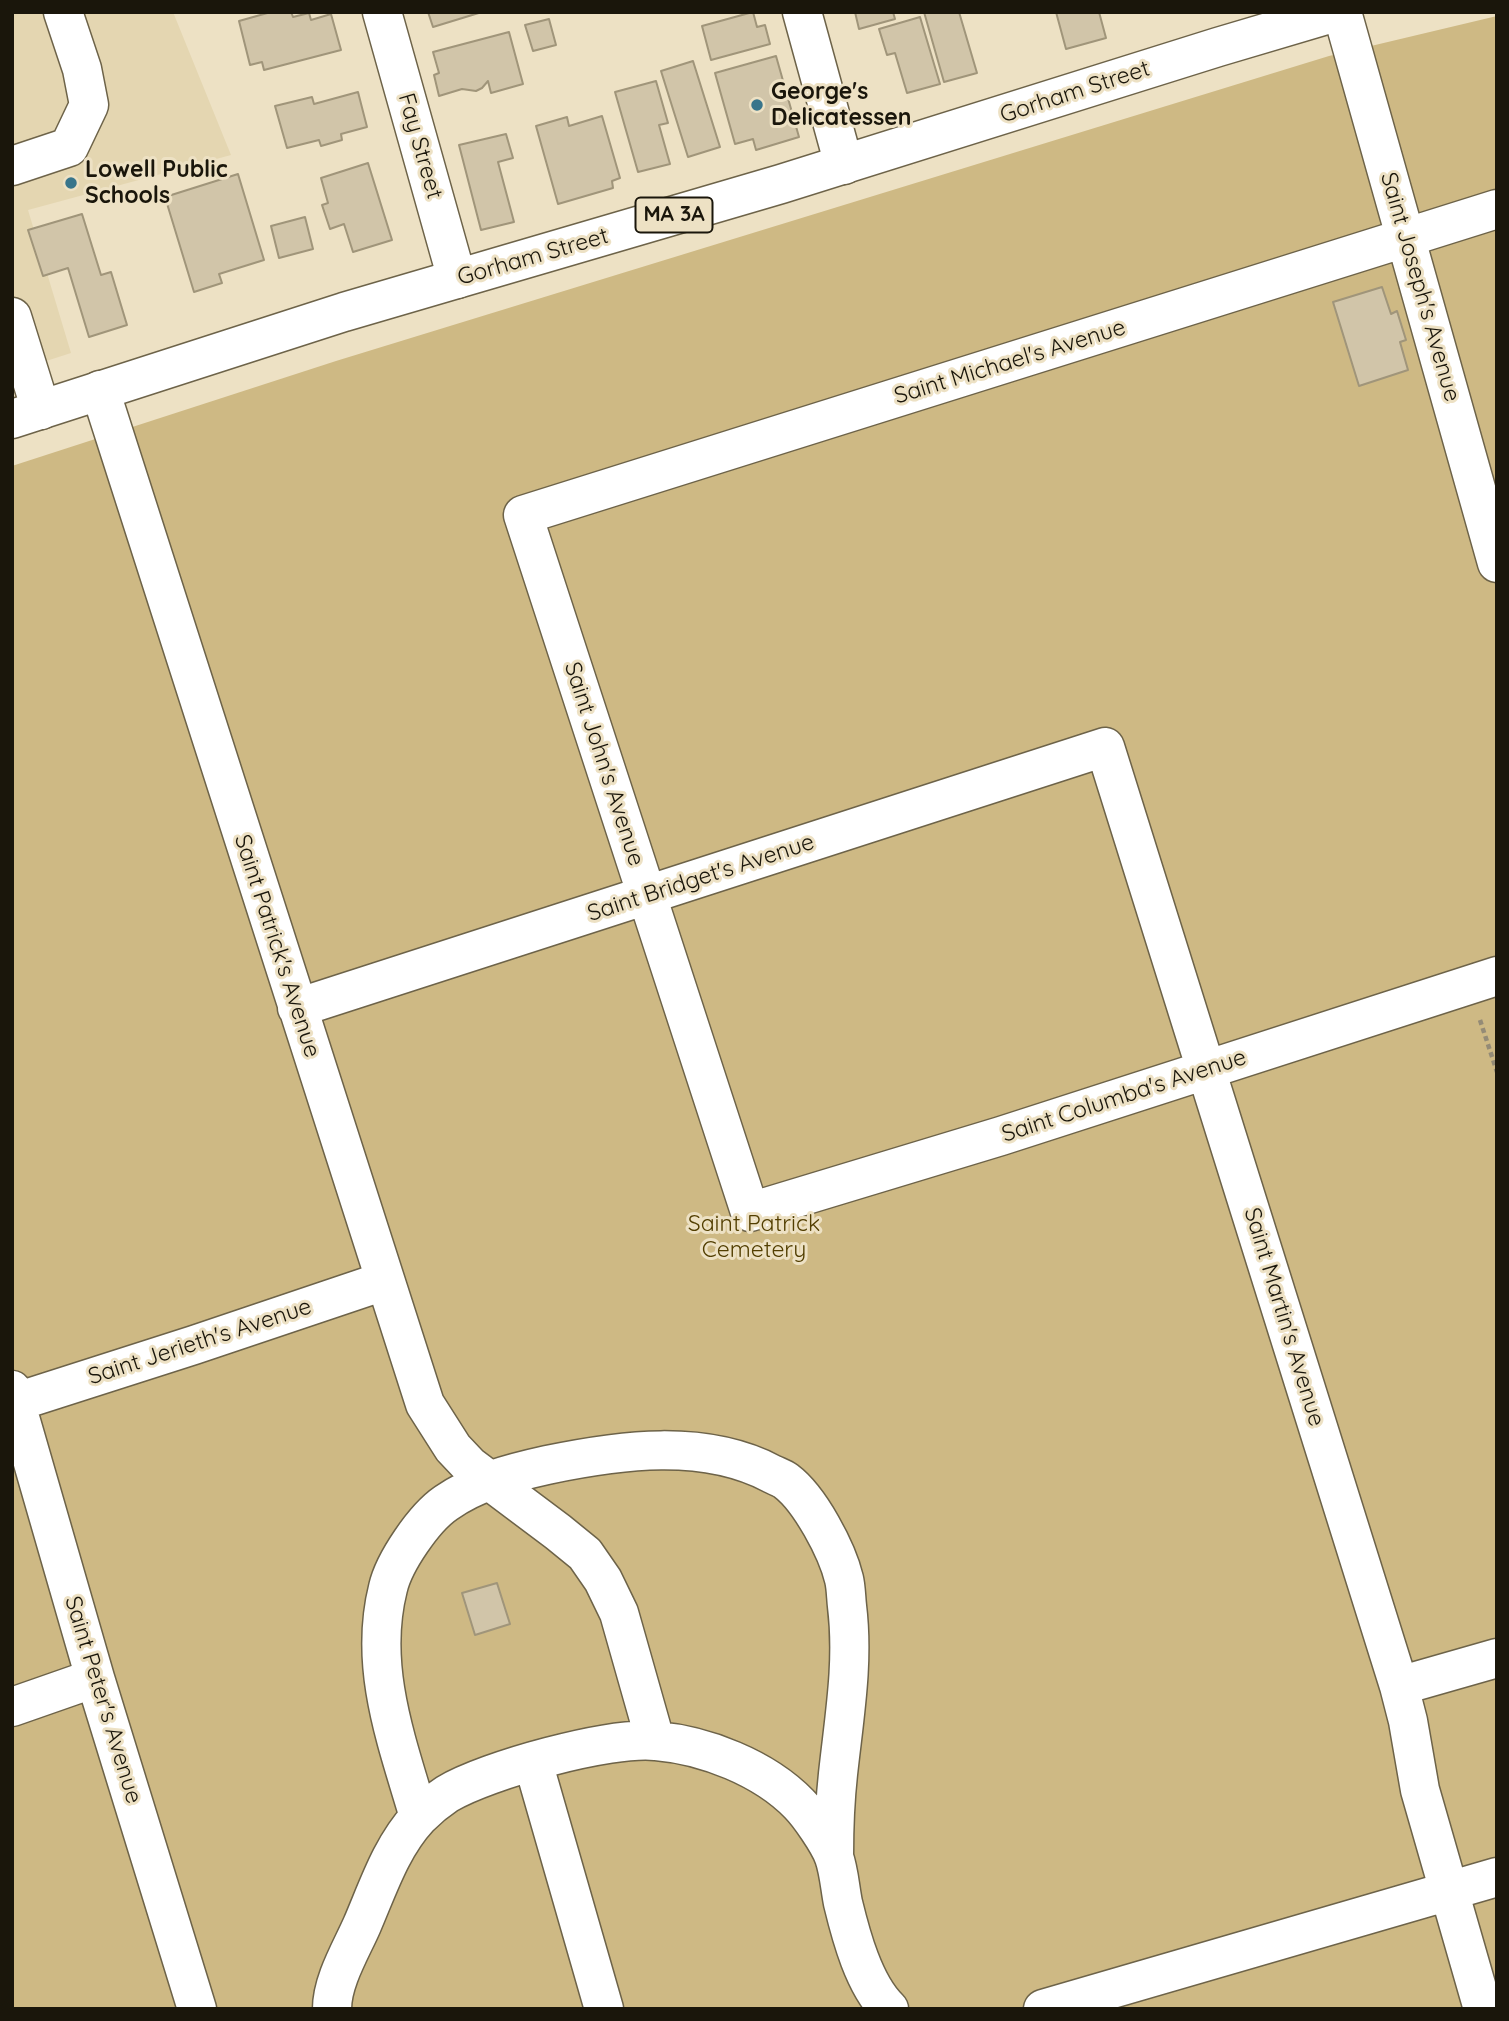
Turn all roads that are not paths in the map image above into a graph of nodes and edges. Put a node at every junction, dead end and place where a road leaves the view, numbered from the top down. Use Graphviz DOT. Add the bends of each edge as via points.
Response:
graph roads {
  1 [pos="64,12"];
  2 [pos="382,12"];
  3 [pos="802,12"];
  4 [pos="1336,12"];
  5 [pos="1342,12"];
  6 [pos="844,165"];
  7 [pos="12,166"];
  8 [pos="1497,209"];
  9 [pos="1406,237"];
  10 [pos="457,279"];
  11 [pos="12,317"];
  12 [pos="100,390"];
  13 [pos="26,414"];
  14 [pos="523,515"];
  15 [pos="1497,563"];
  16 [pos="1105,747"];
  17 [pos="647,895"];
  18 [pos="1483,980"];
  19 [pos="296,1008"];
  20 [pos="1207,1070"];
  21 [pos="750,1212"];
  22 [pos="384,1281"];
  23 [pos="14,1396"];
  24 [pos="490,1480"];
  25 [pos="1497,1658"];
  26 [pos="95,1678"];
  27 [pos="1399,1686"];
  28 [pos="12,1707"];
  29 [pos="655,1740"];
  30 [pos="533,1762"];
  31 [pos="419,1817"];
  32 [pos="834,1856"];
  33 [pos="1497,1877"];
  34 [pos="1448,1891"];
  35 [pos="327,2007"];
  36 [pos="197,2009"];
  37 [pos="604,2009"];
  38 [pos="889,2009"];
  39 [pos="1043,2009"];
  40 [pos="1483,2009"];
  1 -- 7 [label="main road" via="89,105 69,148"];
  2 -- 10 [label="main road, Fay Street"];
  3 -- 6 [label="main road"];
  4 -- 6 [label="main road, Gorham Street / MA 3A"];
  5 -- 9 [label="main road, Saint Joseph's Avenue"];
  6 -- 10 [label="main road, Gorham Street / MA 3A"];
  8 -- 9 [label="main road, Saint Michael's Avenue"];
  9 -- 14 [label="main road, Saint Michael's Avenue"];
  9 -- 15 [label="main road, Saint Joseph's Avenue"];
  10 -- 12 [label="main road, Gorham Street / MA 3A"];
  11 -- 13 [label="main road"];
  12 -- 13 [label="main road, Gorham Street / MA 3A"];
  12 -- 19 [label="main road, Saint Patrick's Avenue"];
  14 -- 17 [label="main road, Saint John's Avenue"];
  16 -- 17 [label="main road, Saint Bridget's Avenue"];
  16 -- 20 [label="main road, Saint Martin's Avenue"];
  17 -- 19 [label="main road, Saint Bridget's Avenue"];
  17 -- 21 [label="main road, Saint John's Avenue"];
  18 -- 20 [label="main road, Saint Columba's Avenue"];
  19 -- 22 [label="main road, Saint Patrick's Avenue"];
  20 -- 21 [label="main road, Saint Columba's Avenue"];
  20 -- 27 [label="main road, Saint Martin's Avenue"];
  22 -- 23 [label="main road, Saint Jerieth's Avenue" via="194,1345"];
  22 -- 24 [label="main road, Saint Patrick's Avenue" via="425,1405 453,1448"];
  23 -- 26 [label="main road, Saint Peter's Avenue"];
  24 -- 29 [label="main road, Saint Patrick's Avenue" via="584,1554 603,1580 619,1613"];
  24 -- 31 [label="main road" via="443,1505 423,1525 388,1585 380,1648 383,1687"];
  24 -- 32 [label="main road" via="577,1459 668,1451 754,1464 786,1481 812,1510 830,1544 846,1592 851,1662"];
  25 -- 27 [label="main road"];
  26 -- 28 [label="main road"];
  26 -- 36 [label="main road, Saint Peter's Avenue"];
  27 -- 34 [label="main road, Saint Martin's Avenue" via="1420,1790"];
  29 -- 30 [label="main road" via="582,1749"];
  29 -- 32 [label="main road" via="715,1753 775,1784 799,1804"];
  30 -- 31 [label="main road" via="447,1794"];
  30 -- 37 [label="main road"];
  31 -- 35 [label="main road" via="399,1843"];
  32 -- 38 [label="main road" via="856,1947 868,1977"];
  33 -- 34 [label="main road"];
  34 -- 39 [label="main road"];
  34 -- 40 [label="main road, Saint Martin's Avenue"];
}
